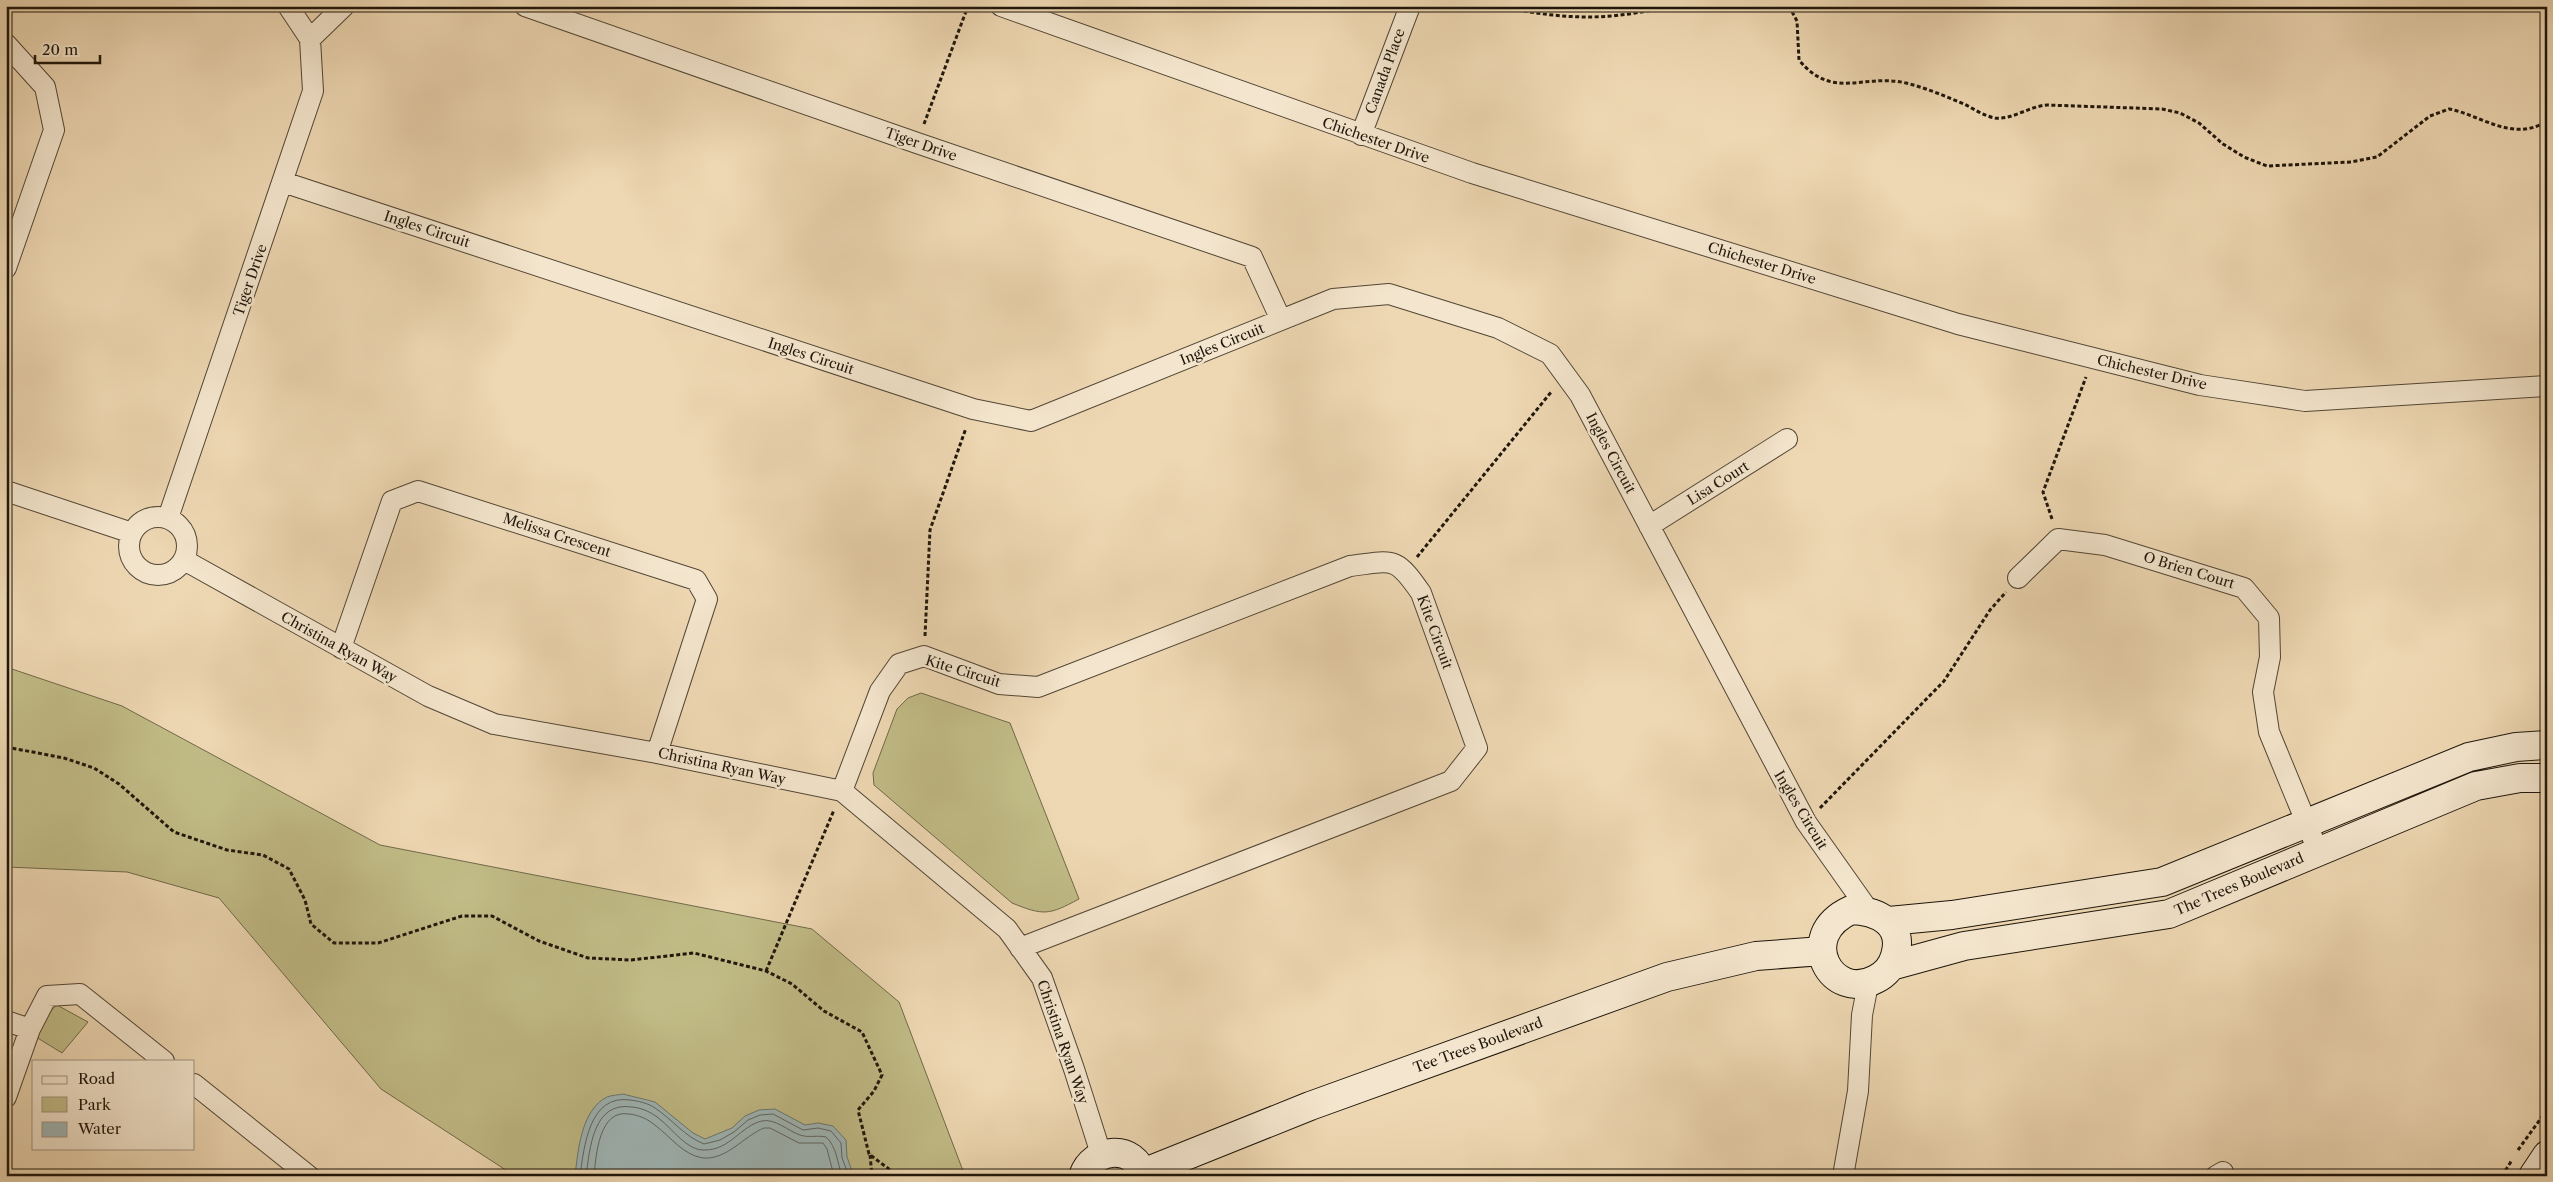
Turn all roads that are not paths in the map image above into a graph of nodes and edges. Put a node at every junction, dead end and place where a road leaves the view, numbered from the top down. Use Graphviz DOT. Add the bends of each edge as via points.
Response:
graph roads {
  1 [pos="288,6"];
  2 [pos="344,6"];
  3 [pos="525,6"];
  4 [pos="1001,6"];
  5 [pos="1410,6"];
  6 [pos="310,39"];
  7 [pos="6,44"];
  8 [pos="1361,135"];
  9 [pos="283,182"];
  10 [pos="6,268"];
  11 [pos="1281,320"];
  12 [pos="2547,386"];
  13 [pos="1787,439"];
  14 [pos="6,491"];
  15 [pos="168,518"];
  16 [pos="1649,526"];
  17 [pos="132,533"];
  18 [pos="184,560"];
  19 [pos="2018,578"];
  20 [pos="340,648"];
  21 [pos="2547,745"];
  22 [pos="657,753"];
  23 [pos="2547,778"];
  24 [pos="842,791"];
  25 [pos="2307,824"];
  26 [pos="2318,851"];
  27 [pos="1879,916"];
  28 [pos="1020,948"];
  29 [pos="1822,951"];
  30 [pos="1892,966"];
  31 [pos="1868,984"];
  32 [pos="6,1020"];
  33 [pos="30,1029"];
  34 [pos="163,1060"];
  35 [pos="195,1085"];
  36 [pos="6,1097"];
  37 [pos="1101,1154"];
  38 [pos="2547,1155"];
  39 [pos="1143,1174"];
  40 [pos="309,1176"];
  41 [pos="1083,1176"];
  42 [pos="1843,1176"];
  43 [pos="2533,1176"];
  1 -- 6 [label="street"];
  2 -- 6 [label="street"];
  3 -- 11 [label="street, Tiger Drive" via="1252,257"];
  4 -- 8 [label="street, Chichester Drive"];
  5 -- 8 [label="street, Canada Place"];
  6 -- 9 [label="street, Tiger Drive" via="313,91"];
  7 -- 10 [label="street" via="45,87 54,130"];
  8 -- 12 [label="street, Chichester Drive" via="1472,173 1958,324 2200,385 2305,401"];
  9 -- 11 [label="street, Ingles Circuit" via="973,409 1031,421"];
  9 -- 15 [label="street, Tiger Drive"];
  11 -- 16 [label="street, Ingles Circuit" via="1333,299 1389,294 1498,328 1550,354 1580,395"];
  13 -- 16 [label="street, Lisa Court"];
  14 -- 17 [label="street"];
  15 -- 17 [label="street" via="151,518"];
  15 -- 18 [label="street" via="186,536"];
  16 -- 27 [label="street, Ingles Circuit" via="1806,822"];
  17 -- 18 [label="street" via="128,544 130,555 144,572 155,576 166,574"];
  18 -- 20 [label="street, Christina Ryan Way"];
  19 -- 25 [label="street, O Brien Court" via="2058,539 2105,545 2244,588 2269,618 2270,657 2263,692 2269,732"];
  20 -- 22 [label="street, Christina Ryan Way" via="428,696 494,724"];
  20 -- 22 [label="street, Melissa Crescent" via="392,501 418,491 696,580 707,599"];
  21 -- 25 [label="street, The Trees Boulevard" via="2516,747 2469,758"];
  22 -- 24 [label="street, Christina Ryan Way"];
  23 -- 26 [label="street, The Trees Boulevard" via="2520,778 2476,786"];
  24 -- 28 [label="street, Christina Ryan Way" via="1007,929"];
  24 -- 28 [label="street, Kite Circuit" via="880,691 899,664 924,656 999,684 1038,686 1350,566 1391,561 1406,571 1421,593 1477,748 1452,781"];
  25 -- 26 [label="street, O Brien Court"];
  25 -- 27 [label="street, The Trees Boulevard" via="2162,882 1952,915"];
  26 -- 30 [label="street, The Trees Boulevard" via="2169,914 1964,946"];
  27 -- 29 [label="street" via="1850,910 1839,916 1828,925 1822,938"];
  27 -- 30 [label="street" via="1896,937"];
  28 -- 37 [label="street, Christina Ryan Way" via="1042,978"];
  29 -- 31 [label="street" via="1835,976 1846,982"];
  29 -- 39 [label="street, Tee Trees Boulevard" via="1756,956 1668,977 1310,1106"];
  30 -- 31 [label="street"];
  31 -- 42 [label="street" via="1862,1015 1858,1091"];
  32 -- 33 [label="street"];
  33 -- 34 [label="street" via="47,996 80,994"];
  33 -- 36 [label="street"];
  35 -- 40 [label="street"];
  37 -- 39 [label="street" via="1121,1153 1134,1160"];
  37 -- 41 [label="street" via="1087,1166"];
  38 -- 43 [label="street"];
}
